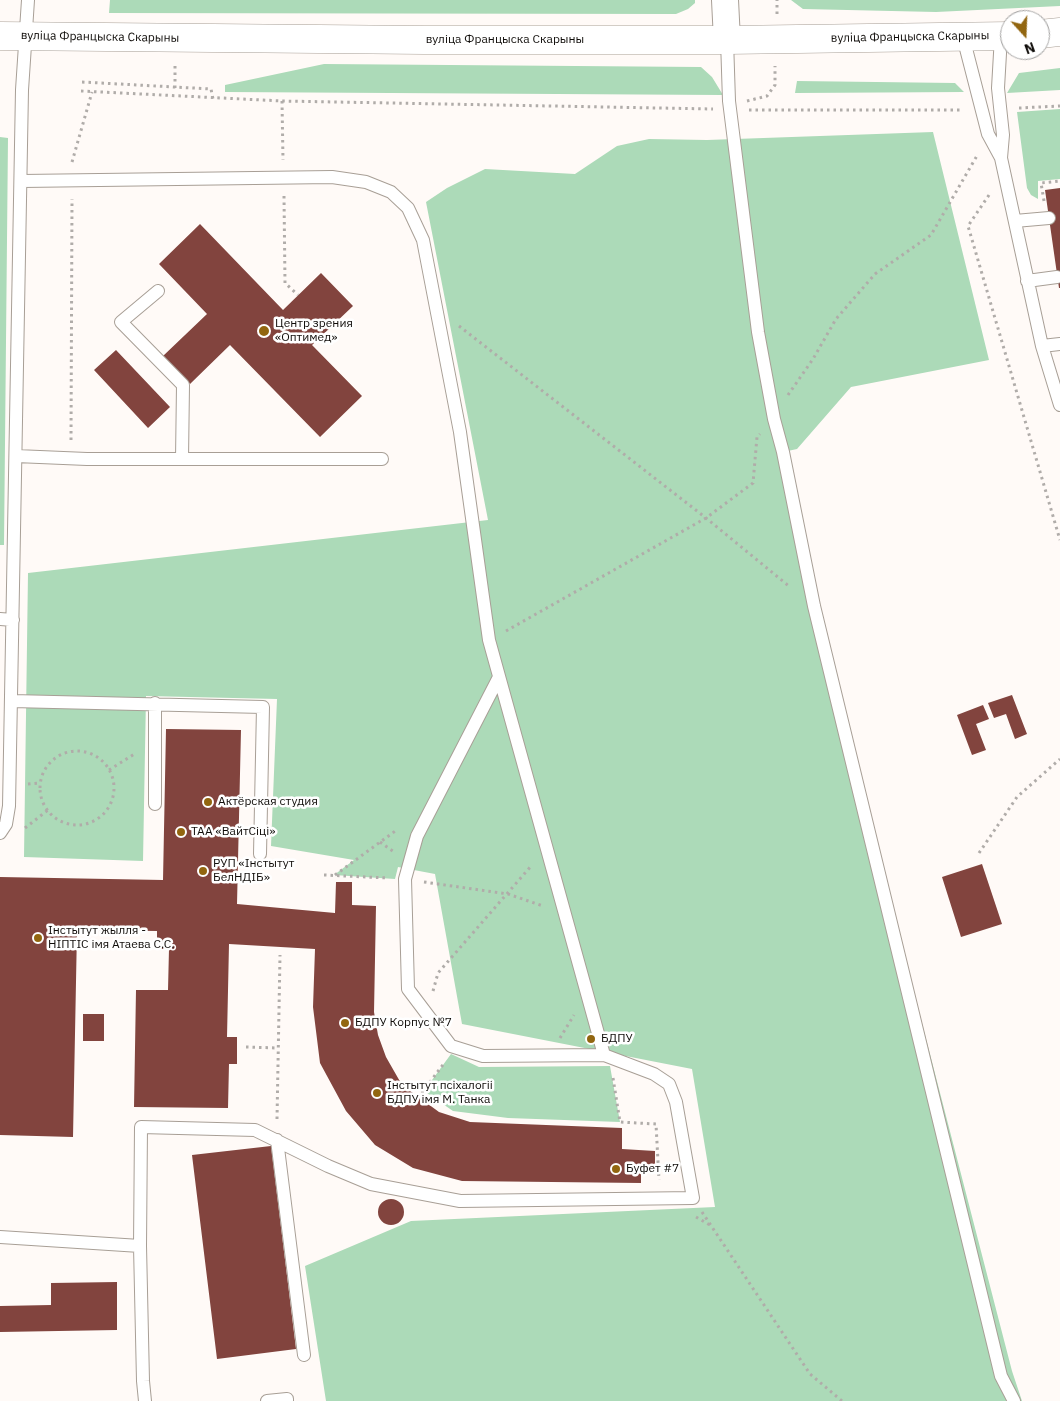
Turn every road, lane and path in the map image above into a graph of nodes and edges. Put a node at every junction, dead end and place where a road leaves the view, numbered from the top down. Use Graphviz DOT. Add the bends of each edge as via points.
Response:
graph roads {
  1 [pos="28,0"];
  2 [pos="725,0"];
  3 [pos="13,36"];
  4 [pos="1000,36"];
  5 [pos="963,37"];
  6 [pos="727,40"];
  7 [pos="1002,60"];
  8 [pos="82,82"];
  9 [pos="81,91"];
  10 [pos="92,92"];
  11 [pos="213,99"];
  12 [pos="282,101"];
  13 [pos="1060,106"];
  14 [pos="731,110"];
  15 [pos="980,110"];
  16 [pos="1002,110"];
  17 [pos="976,144"];
  18 [pos="1001,158"];
  19 [pos="981,162"];
  20 [pos="284,178"];
  21 [pos="22,181"];
  22 [pos="72,181"];
  23 [pos="1060,181"];
  24 [pos="988,188"];
  25 [pos="1037,202"];
  26 [pos="1049,218"];
  27 [pos="1014,221"];
  28 [pos="1057,277"];
  29 [pos="1027,281"];
  30 [pos="158,292"];
  31 [pos="298,295"];
  32 [pos="435,307"];
  33 [pos="1060,344"];
  34 [pos="1042,346"];
  35 [pos="1060,405"];
  36 [pos="16,456"];
  37 [pos="71,458"];
  38 [pos="182,459"];
  39 [pos="382,459"];
  40 [pos="1060,540"];
  41 [pos="814,606"];
  42 [pos="6,620"];
  43 [pos="499,677"];
  44 [pos="12,701"];
  45 [pos="155,703"];
  46 [pos="155,740"];
  47 [pos="1060,759"];
  48 [pos="109,770"];
  49 [pos="155,804"];
  50 [pos="48,810"];
  51 [pos="405,824"];
  52 [pos="3,828"];
  53 [pos="380,842"];
  54 [pos="546,846"];
  55 [pos="979,853"];
  56 [pos="260,854"];
  57 [pos="324,875"];
  58 [pos="334,875"];
  59 [pos="400,879"];
  60 [pos="508,894"];
  61 [pos="564,913"];
  62 [pos="280,955"];
  63 [pos="578,1008"];
  64 [pos="426,1014"];
  65 [pos="246,1047"];
  66 [pos="278,1048"];
  67 [pos="604,1055"];
  68 [pos="550,1056"];
  69 [pos="446,1060"];
  70 [pos="418,1098"];
  71 [pos="277,1140"];
  72 [pos="660,1198"];
  73 [pos="693,1198"];
  74 [pos="0,1237"];
  75 [pos="140,1246"];
  76 [pos="304,1355"];
  77 [pos="146,1401"];
  78 [pos="267,1401"];
  79 [pos="287,1401"];
  80 [pos="842,1401"];
  81 [pos="1014,1401"];
  1 -- 3 [label="lane"];
  2 -- 6 [label="street"];
  3 -- 6 [label="main road, вуліца Францыска Скарыны"];
  3 -- 21 [label="lane" via="22,90"];
  4 -- 5 [label="main road, вуліца Францыска Скарыны"];
  5 -- 6 [label="main road, вуліца Францыска Скарыны"];
  5 -- 15 [label="lane"];
  6 -- 14 [label="lane"];
  7 -- 16 [label="lane" via="998,88"];
  8 -- 11 [label="path" via="211,89"];
  9 -- 10 [label="path"];
  10 -- 11 [label="path"];
  10 -- 22 [label="path" via="72,163"];
  11 -- 12 [label="path"];
  12 -- 14 [label="path"];
  12 -- 20 [label="path"];
  13 -- 16 [label="path"];
  14 -- 15 [label="path"];
  14 -- 41 [label="lane" via="758,332"];
  15 -- 18 [label="lane"];
  16 -- 18 [label="lane" via="1004,135"];
  17 -- 19 [label="path"];
  18 -- 27 [label="lane"];
  20 -- 22 [label="lane"];
  20 -- 31 [label="path" via="285,283"];
  20 -- 32 [label="lane" via="340,178 366,182 391,192 408,208 422,240"];
  21 -- 22 [label="lane"];
  21 -- 36 [label="lane"];
  22 -- 37 [label="path"];
  23 -- 25 [label="path" via="1041,183 1044,200"];
  24 -- 40 [label="path" via="990,196 968,226"];
  26 -- 27 [label="lane"];
  27 -- 29 [label="lane"];
  28 -- 29 [label="lane"];
  29 -- 34 [label="lane"];
  30 -- 38 [label="lane" via="121,322 183,385"];
  32 -- 41 [label="path"];
  32 -- 43 [label="lane" via="460,432 489,640"];
  33 -- 34 [label="lane"];
  34 -- 35 [label="lane"];
  36 -- 37 [label="lane"];
  36 -- 42 [label="lane"];
  37 -- 38 [label="lane"];
  38 -- 39 [label="lane"];
  41 -- 81 [label="lane" via="1001,1376"];
  42 -- 44 [label="lane"];
  43 -- 54 [label="lane"];
  43 -- 59 [label="lane" via="417,836"];
  44 -- 45 [label="lane"];
  44 -- 52 [label="lane" via="10,806"];
  45 -- 46 [label="lane"];
  45 -- 56 [label="lane" via="263,707"];
  46 -- 48 [label="path"];
  46 -- 49 [label="lane"];
  47 -- 55 [label="path" via="1017,797"];
  48 -- 50 [label="path" via="114,787 112,799 97,819 74,825 63,822"];
  48 -- 50 [label="path" via="96,756 84,752 60,755 50,762 40,783 40,795"];
  50 -- 52 [label="path" via="22,830"];
  51 -- 53 [label="path"];
  53 -- 58 [label="path"];
  53 -- 59 [label="path" via="399,856"];
  54 -- 60 [label="path"];
  54 -- 61 [label="lane"];
  57 -- 58 [label="path"];
  58 -- 59 [label="path"];
  59 -- 60 [label="path"];
  59 -- 64 [label="lane" via="408,989"];
  60 -- 61 [label="path"];
  60 -- 64 [label="path" via="438,973"];
  61 -- 67 [label="lane"];
  62 -- 66 [label="path"];
  63 -- 68 [label="path"];
  64 -- 68 [label="lane" via="451,1046 483,1056"];
  65 -- 66 [label="path"];
  66 -- 71 [label="path"];
  67 -- 68 [label="lane"];
  67 -- 72 [label="path" via="610,1066 620,1122 656,1124"];
  67 -- 73 [label="lane" via="654,1074 668,1084 676,1102"];
  69 -- 70 [label="path"];
  71 -- 72 [label="lane" via="371,1184 460,1200"];
  71 -- 75 [label="lane" via="255,1130 141,1128"];
  71 -- 76 [label="lane"];
  72 -- 73 [label="lane"];
  73 -- 80 [label="path" via="810,1374"];
  74 -- 75 [label="lane"];
  75 -- 77 [label="lane"];
  78 -- 79 [label="lane"];
}
